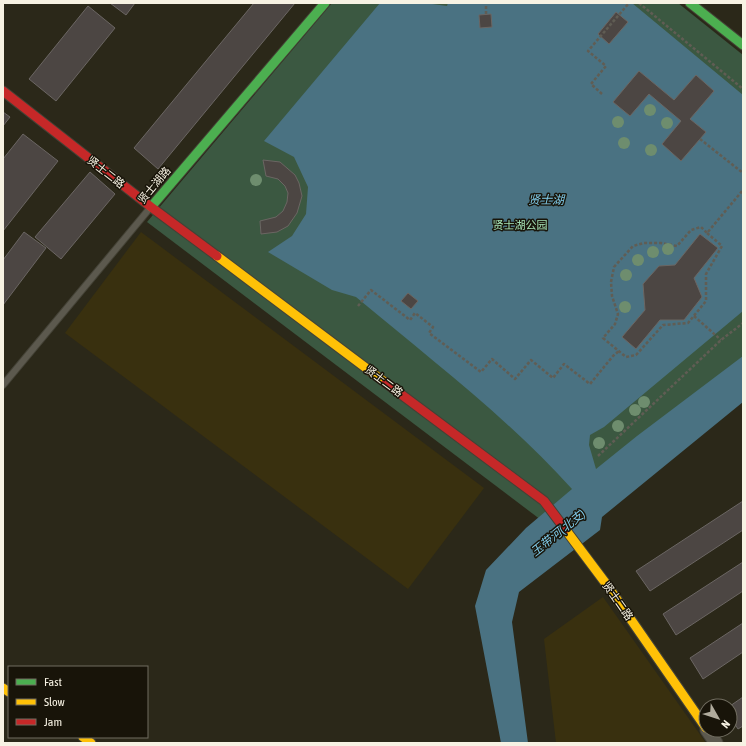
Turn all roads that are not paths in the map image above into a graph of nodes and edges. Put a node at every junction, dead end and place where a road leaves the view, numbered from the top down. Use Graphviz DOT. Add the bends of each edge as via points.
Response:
graph roads {
  1 [pos="325,3"];
  2 [pos="690,3"];
  3 [pos="743,45"];
  4 [pos="3,91"];
  5 [pos="151,207"];
  6 [pos="3,385"];
  7 [pos="698,716"];
  8 [pos="79,740"];
  9 [pos="91,743"];
  1 -- 5 [label="street, 贤士湖路"];
  2 -- 3 [label="street"];
  4 -- 5 [label="street, 贤士二路"];
  5 -- 6 [label="lane, 贤士湖路"];
  5 -- 7 [label="street, 贤士二路" via="544,501 607,584"];
  8 -- 9 [label="street"];
}
